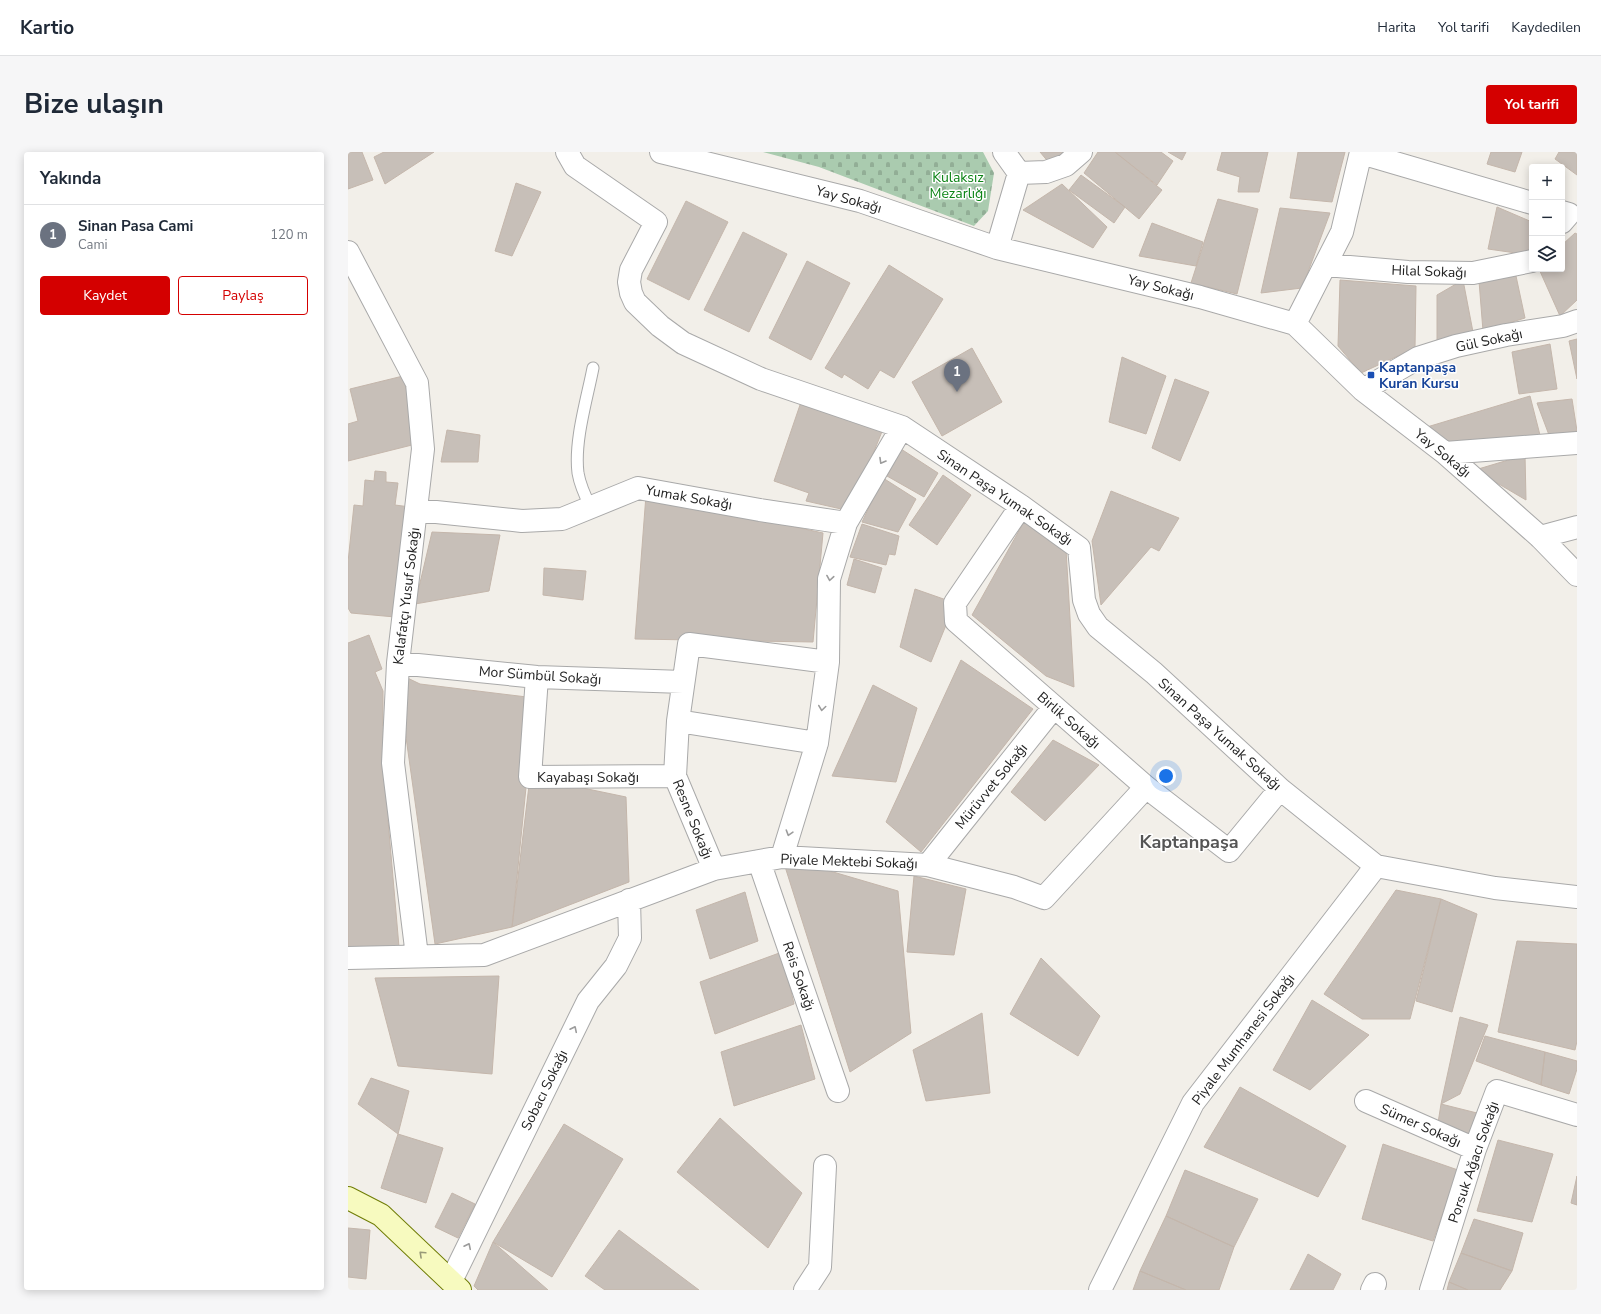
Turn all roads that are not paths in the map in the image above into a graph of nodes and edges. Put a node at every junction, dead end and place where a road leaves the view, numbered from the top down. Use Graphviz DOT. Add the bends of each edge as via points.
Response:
graph roads {
  1 [pos="567,152"];
  2 [pos="661,152"];
  3 [pos="1004,152"];
  4 [pos="1081,152"];
  5 [pos="1361,152"];
  6 [pos="1019,172"];
  7 [pos="1529,202"];
  8 [pos="1565,213"];
  9 [pos="1565,219"];
  10 [pos="996,248"];
  11 [pos="348,252"];
  12 [pos="1529,262"];
  13 [pos="1326,265"];
  14 [pos="1577,321"];
  15 [pos="1295,324"];
  16 [pos="593,368"];
  17 [pos="1363,390"];
  18 [pos="902,427"];
  19 [pos="1577,443"];
  20 [pos="1445,453"];
  21 [pos="1021,506"];
  22 [pos="591,508"];
  23 [pos="417,510"];
  24 [pos="846,523"];
  25 [pos="1577,527"];
  26 [pos="1540,537"];
  27 [pos="1577,575"];
  28 [pos="828,662"];
  29 [pos="398,663"];
  30 [pos="537,677"];
  31 [pos="683,682"];
  32 [pos="1054,707"];
  33 [pos="678,721"];
  34 [pos="817,743"];
  35 [pos="675,776"];
  36 [pos="1146,787"];
  37 [pos="1280,789"];
  38 [pos="782,857"];
  39 [pos="759,860"];
  40 [pos="928,865"];
  41 [pos="1376,866"];
  42 [pos="714,869"];
  43 [pos="1577,897"];
  44 [pos="629,900"];
  45 [pos="418,956"];
  46 [pos="348,958"];
  47 [pos="838,1091"];
  48 [pos="1366,1101"];
  49 [pos="1577,1115"];
  50 [pos="1474,1149"];
  51 [pos="825,1166"];
  52 [pos="348,1198"];
  53 [pos="456,1286"];
  54 [pos="805,1290"];
  55 [pos="1100,1290"];
  56 [pos="1431,1290"];
  1 -- 18 [label="street, Sinan Paşa Yumak Sokağı" via="575,166 656,222 631,270 629,282 635,302 660,326 683,343 754,376"];
  2 -- 10 [label="street, Yay Sokağı" via="860,201"];
  3 -- 6 [label="street"];
  4 -- 6 [label="street" via="1066,166 1046,172"];
  5 -- 7 [label="street"];
  5 -- 13 [label="street" via="1342,232"];
  6 -- 10 [label="street"];
  8 -- 9 [label="street" via="1569,214"];
  10 -- 15 [label="street, Yay Sokağı" via="1200,297"];
  11 -- 23 [label="street, Kalafatçı Yusuf Sokağı" via="418,383 423,449"];
  12 -- 13 [label="street, Hilal Sokağı" via="1473,273 1408,272"];
  13 -- 15 [label="street"];
  14 -- 17 [label="street, Gül Sokağı" via="1563,326 1463,345 1418,358"];
  15 -- 17 [label="street, Yay Sokağı"];
  16 -- 22 [label="lane" via="577,455 578,473"];
  17 -- 20 [label="street, Yay Sokağı"];
  18 -- 21 [label="street, Sinan Paşa Yumak Sokağı"];
  18 -- 24 [label="street, one-way"];
  19 -- 20 [label="street"];
  20 -- 26 [label="street, Yay Sokağı"];
  21 -- 32 [label="street, Birlik Sokağı" via="954,604 956,621"];
  21 -- 37 [label="street, Sinan Paşa Yumak Sokağı" via="1079,548 1084,600 1089,614 1098,627 1154,673"];
  22 -- 23 [label="street, Yumak Sokağı" via="562,519 522,521"];
  22 -- 24 [label="street, Yumak Sokağı" via="638,488"];
  23 -- 29 [label="street, Kalafatçı Yusuf Sokağı"];
  24 -- 28 [label="street, one-way" via="829,579"];
  25 -- 26 [label="street"];
  26 -- 27 [label="street, Yay Sokağı"];
  28 -- 31 [label="street, Resne Sokağı" via="689,644"];
  28 -- 34 [label="street, one-way"];
  29 -- 30 [label="street, Mor Sümbül Sokağı"];
  29 -- 45 [label="street, Kalafatçı Yusuf Sokağı" via="393,763"];
  30 -- 31 [label="street, Mor Sümbül Sokağı"];
  30 -- 35 [label="street, Kayabaşı Sokağı" via="530,777"];
  31 -- 33 [label="street, Resne Sokağı"];
  32 -- 36 [label="street, Birlik Sokağı"];
  32 -- 40 [label="street, Mürüvvet Sokağı"];
  33 -- 34 [label="street"];
  33 -- 35 [label="street, Resne Sokağı"];
  34 -- 38 [label="street, one-way"];
  35 -- 42 [label="street, Resne Sokağı"];
  36 -- 37 [label="street, Birlik Sokağı" via="1229,851"];
  36 -- 40 [label="street, Piyale Mektebi Sokağı" via="1044,898 1014,887"];
  37 -- 41 [label="street, Sinan Paşa Yumak Sokağı"];
  38 -- 39 [label="street, Piyale Mektebi Sokağı"];
  38 -- 40 [label="street, Piyale Mektebi Sokağı"];
  39 -- 42 [label="street, Piyale Mektebi Sokağı"];
  39 -- 47 [label="street, Reis Sokağı"];
  41 -- 43 [label="street, Sinan Paşa Yumak Sokağı" via="1495,888"];
  41 -- 55 [label="street, Piyale Mumhanesi Sokağı" via="1193,1103"];
  42 -- 44 [label="street, Piyale Mektebi Sokağı"];
  44 -- 45 [label="street, Piyale Mektebi Sokağı" via="484,955"];
  53 -- 44 [label="street, Sobacı Sokağı, one-way" via="588,1001 616,966 630,938"];
  45 -- 46 [label="street, Piyale Mektebi Sokağı"];
  48 -- 50 [label="street, Sümer Sokağı"];
  49 -- 50 [label="street, Porsuk Ağacı Sokağı" via="1497,1091"];
  50 -- 56 [label="street, Porsuk Ağacı Sokağı"];
  51 -- 54 [label="street" via="820,1267"];
  53 -- 52 [label="street, one-way" via="381,1215"];
}
